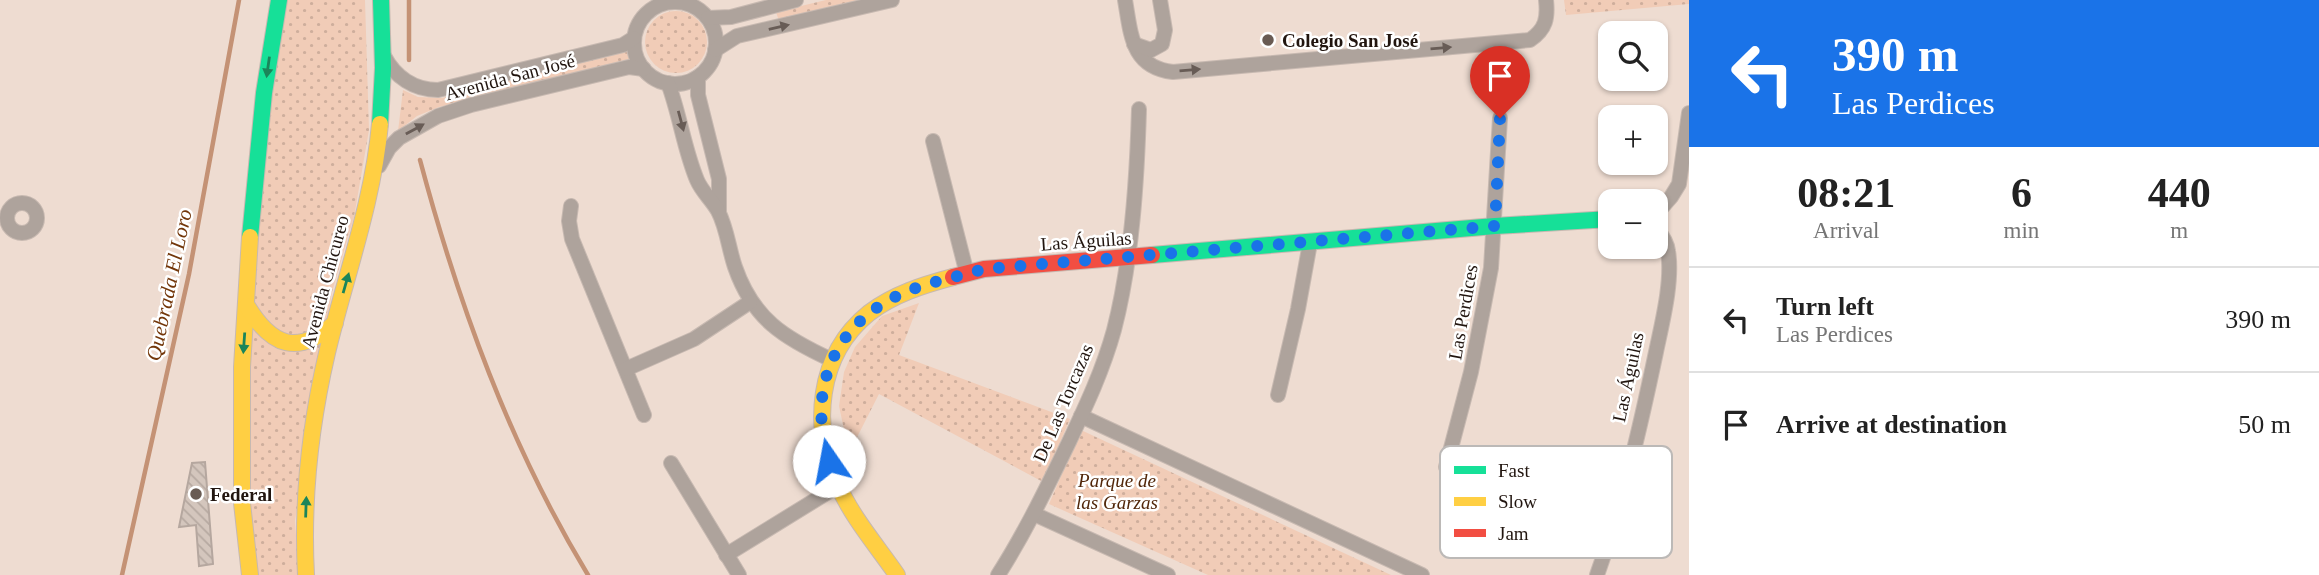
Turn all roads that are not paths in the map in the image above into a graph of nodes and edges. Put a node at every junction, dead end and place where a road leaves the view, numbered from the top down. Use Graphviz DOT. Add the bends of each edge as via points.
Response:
graph roads {
  1 [pos="279,0"];
  2 [pos="381,0"];
  3 [pos="796,0"];
  4 [pos="892,0"];
  5 [pos="1125,0"];
  6 [pos="1160,0"];
  7 [pos="1546,0"];
  8 [pos="691,2"];
  9 [pos="656,3"];
  10 [pos="708,18"];
  11 [pos="634,38"];
  12 [pos="1134,44"];
  13 [pos="715,50"];
  14 [pos="384,55"];
  15 [pos="644,69"];
  16 [pos="698,77"];
  17 [pos="668,83"];
  18 [pos="1139,108"];
  19 [pos="1689,113"];
  20 [pos="1500,118"];
  21 [pos="933,141"];
  22 [pos="372,180"];
  23 [pos="1668,200"];
  24 [pos="570,206"];
  25 [pos="719,212"];
  26 [pos="1598,220"];
  27 [pos="1495,226"];
  28 [pos="1310,243"];
  29 [pos="1126,258"];
  30 [pos="1668,259"];
  31 [pos="967,274"];
  32 [pos="750,302"];
  33 [pos="247,306"];
  34 [pos="335,323"];
  35 [pos="832,360"];
  36 [pos="626,369"];
  37 [pos="1278,396"];
  38 [pos="644,415"];
  39 [pos="1081,416"];
  40 [pos="1453,446"];
  41 [pos="1635,446"];
  42 [pos="671,463"];
  43 [pos="838,486"];
  44 [pos="1034,514"];
  45 [pos="726,555"];
  46 [pos="1603,558"];
  47 [pos="250,575"];
  48 [pos="306,575"];
  49 [pos="739,575"];
  50 [pos="897,575"];
  51 [pos="998,575"];
  52 [pos="1168,575"];
  53 [pos="1422,575"];
  54 [pos="1597,575"];
  1 -- 33 [label="main road, one-way" via="257,151"];
  2 -- 14 [label="main road, Avenida Chicureo"];
  3 -- 10 [label="street" via="731,17"];
  13 -- 4 [label="street, one-way" via="737,36"];
  5 -- 12 [label="street"];
  6 -- 12 [label="street" via="1162,44 1151,50"];
  12 -- 7 [label="street, one-way" via="1149,65 1173,72 1508,43 1539,34 1548,15"];
  8 -- 9 [label="street"];
  8 -- 10 [label="street"];
  9 -- 11 [label="street" via="642,17"];
  10 -- 13 [label="street" via="715,33"];
  11 -- 14 [label="street, Avenida San José" via="623,45 438,90 405,82"];
  11 -- 15 [label="street"];
  13 -- 16 [label="street"];
  14 -- 22 [label="main road, Avenida Chicureo"];
  15 -- 17 [label="street"];
  22 -- 15 [label="street, Avenida San José, one-way" via="394,143 438,116 629,67"];
  16 -- 17 [label="street"];
  16 -- 25 [label="street" via="698,95 719,179"];
  17 -- 25 [label="street, one-way" via="693,170"];
  18 -- 29 [label="street, De Las Torcazas"];
  19 -- 23 [label="street" via="1679,184"];
  20 -- 27 [label="street, Las Perdices"];
  21 -- 31 [label="street"];
  34 -- 22 [label="main road, Avenida Chicureo, one-way"];
  24 -- 36 [label="street" via="572,239"];
  25 -- 32 [label="street"];
  26 -- 27 [label="main road, Las Águilas"];
  27 -- 28 [label="main road, Las Águilas"];
  27 -- 40 [label="street, Las Perdices" via="1476,349"];
  28 -- 29 [label="main road, Las Águilas"];
  28 -- 37 [label="street"];
  29 -- 31 [label="main road, Las Águilas"];
  29 -- 39 [label="street, De Las Torcazas" via="1101,374"];
  30 -- 41 [label="street, Las Águilas" via="1665,304"];
  31 -- 35 [label="main road, Las Águilas" via="912,289 879,306 854,326"];
  32 -- 35 [label="street" via="787,337"];
  32 -- 36 [label="street" via="694,339"];
  33 -- 34 [label="main road" via="265,331 285,344 309,343"];
  33 -- 47 [label="main road, one-way" via="242,503"];
  48 -- 34 [label="main road, Avenida Chicureo, one-way" via="311,453"];
  35 -- 43 [label="main road, Las Águilas" via="821,418"];
  36 -- 38 [label="street"];
  39 -- 44 [label="street, De Las Torcazas"];
  39 -- 53 [label="street"];
  42 -- 45 [label="street"];
  43 -- 45 [label="street"];
  43 -- 50 [label="main road, Las Águilas"];
  44 -- 51 [label="street, De Las Torcazas"];
  44 -- 52 [label="street"];
  45 -- 49 [label="street"];
  46 -- 54 [label="street, Las Águilas"];
}
